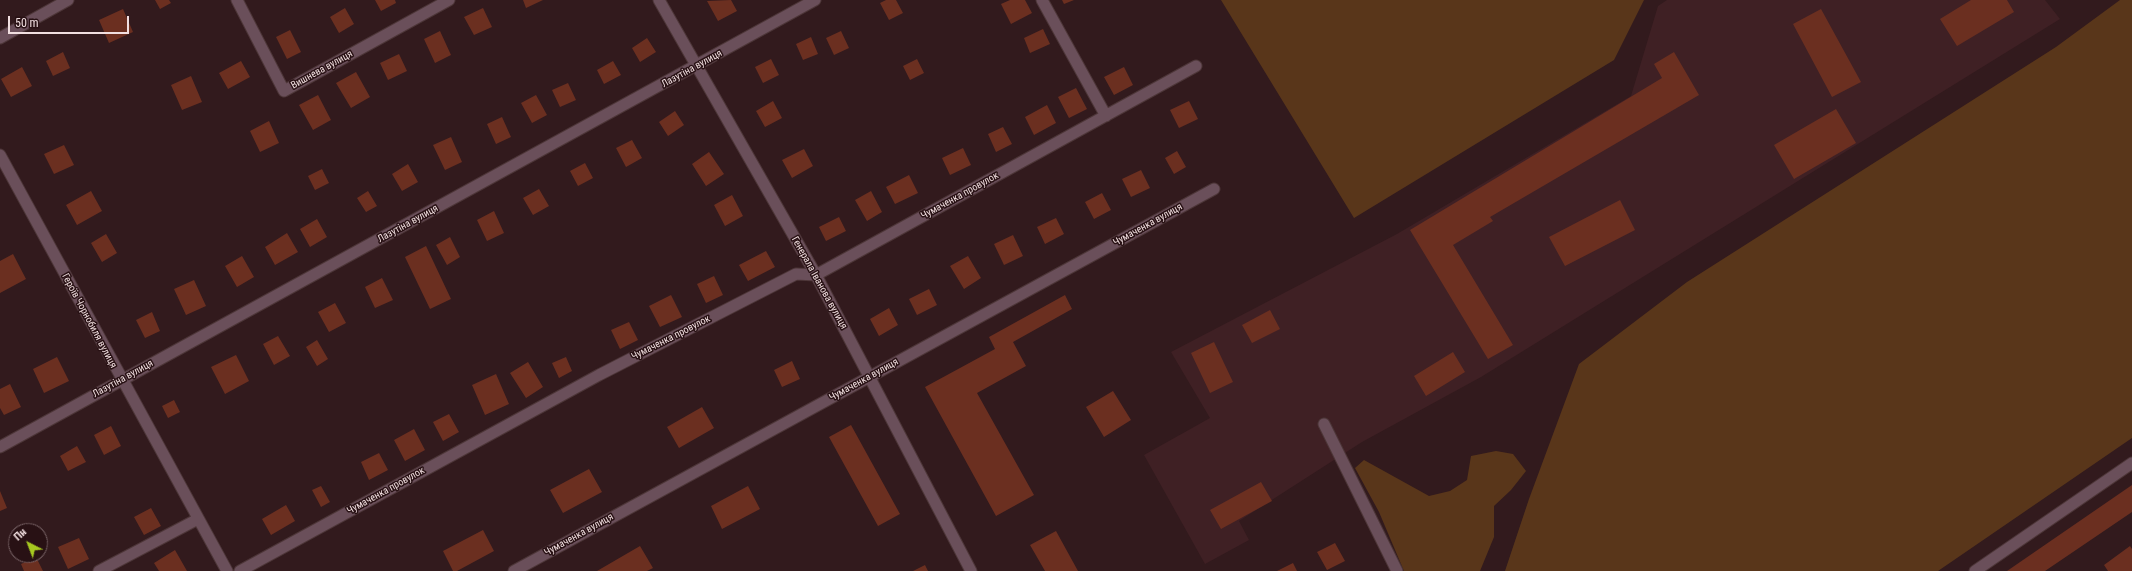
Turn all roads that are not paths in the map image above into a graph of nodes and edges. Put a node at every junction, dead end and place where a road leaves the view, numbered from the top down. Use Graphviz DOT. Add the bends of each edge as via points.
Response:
graph roads {
  1 [pos="68,0"];
  2 [pos="237,0"];
  3 [pos="449,0"];
  4 [pos="659,0"];
  5 [pos="815,0"];
  6 [pos="1042,0"];
  7 [pos="0,38"];
  8 [pos="696,66"];
  9 [pos="1196,66"];
  10 [pos="1106,116"];
  11 [pos="0,155"];
  12 [pos="1214,189"];
  13 [pos="816,275"];
  14 [pos="870,377"];
  15 [pos="121,380"];
  16 [pos="1324,424"];
  17 [pos="0,447"];
  18 [pos="2132,463"];
  19 [pos="198,519"];
  20 [pos="99,571"];
  21 [pos="226,571"];
  22 [pos="240,571"];
  23 [pos="514,571"];
  24 [pos="971,571"];
  25 [pos="1397,571"];
  26 [pos="1975,571"];
  1 -- 7 [label="street"];
  2 -- 3 [label="street, Вишнева вулиця" via="284,91"];
  4 -- 8 [label="street, Генерала Іванова вулиця"];
  5 -- 8 [label="street, Лазутіна вулиця"];
  6 -- 10 [label="street"];
  8 -- 13 [label="street, Генерала Іванова вулиця"];
  8 -- 15 [label="street, Лазутіна вулиця"];
  9 -- 10 [label="street, Чумаченка провулок"];
  10 -- 13 [label="street, Чумаченка провулок"];
  11 -- 15 [label="street, Героїв Чорнобиля вулиця"];
  12 -- 14 [label="street, Чумаченка вулиця"];
  13 -- 14 [label="street, Генерала Іванова вулиця"];
  13 -- 22 [label="street, Чумаченка провулок" via="796,274 599,374"];
  14 -- 23 [label="street, Чумаченка вулиця"];
  14 -- 24 [label="street, Генерала Іванова вулиця"];
  15 -- 17 [label="street, Лазутіна вулиця"];
  15 -- 19 [label="street, Героїв Чорнобиля вулиця"];
  16 -- 25 [label="street"];
  18 -- 26 [label="street"];
  19 -- 20 [label="street"];
  19 -- 21 [label="street, Героїв Чорнобиля вулиця"];
}
